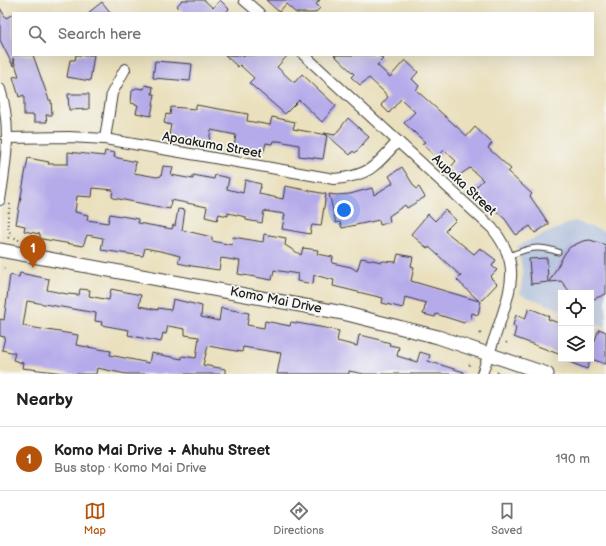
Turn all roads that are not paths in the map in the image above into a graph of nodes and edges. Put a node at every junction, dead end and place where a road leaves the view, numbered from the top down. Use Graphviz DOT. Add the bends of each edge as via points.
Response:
graph roads {
  1 [pos="244,0"];
  2 [pos="257,12"];
  3 [pos="305,56"];
  4 [pos="125,69"];
  5 [pos="0,89"];
  6 [pos="8,138"];
  7 [pos="105,139"];
  8 [pos="398,141"];
  9 [pos="0,200"];
  10 [pos="0,250"];
  11 [pos="558,252"];
  12 [pos="509,256"];
  13 [pos="489,353"];
  14 [pos="482,374"];
  15 [pos="547,374"];
  1 -- 2 [label="street"];
  3 -- 8 [label="street, Aupaka Street"];
  4 -- 7 [label="street" via="112,93"];
  5 -- 6 [label="street"];
  6 -- 7 [label="street, Apaakuma Street"];
  6 -- 9 [label="street" via="8,155"];
  7 -- 8 [label="street, Apaakuma Street" via="334,179 365,172 378,164"];
  8 -- 12 [label="street, Aupaka Street" via="492,228"];
  10 -- 13 [label="street, Komo Mai Drive" via="343,313"];
  11 -- 12 [label="lane" via="534,248"];
  12 -- 13 [label="street, Aupaka Street" via="511,287"];
  13 -- 14 [label="street, Aupaka Street"];
  13 -- 15 [label="street, Komo Mai Drive"];
}
